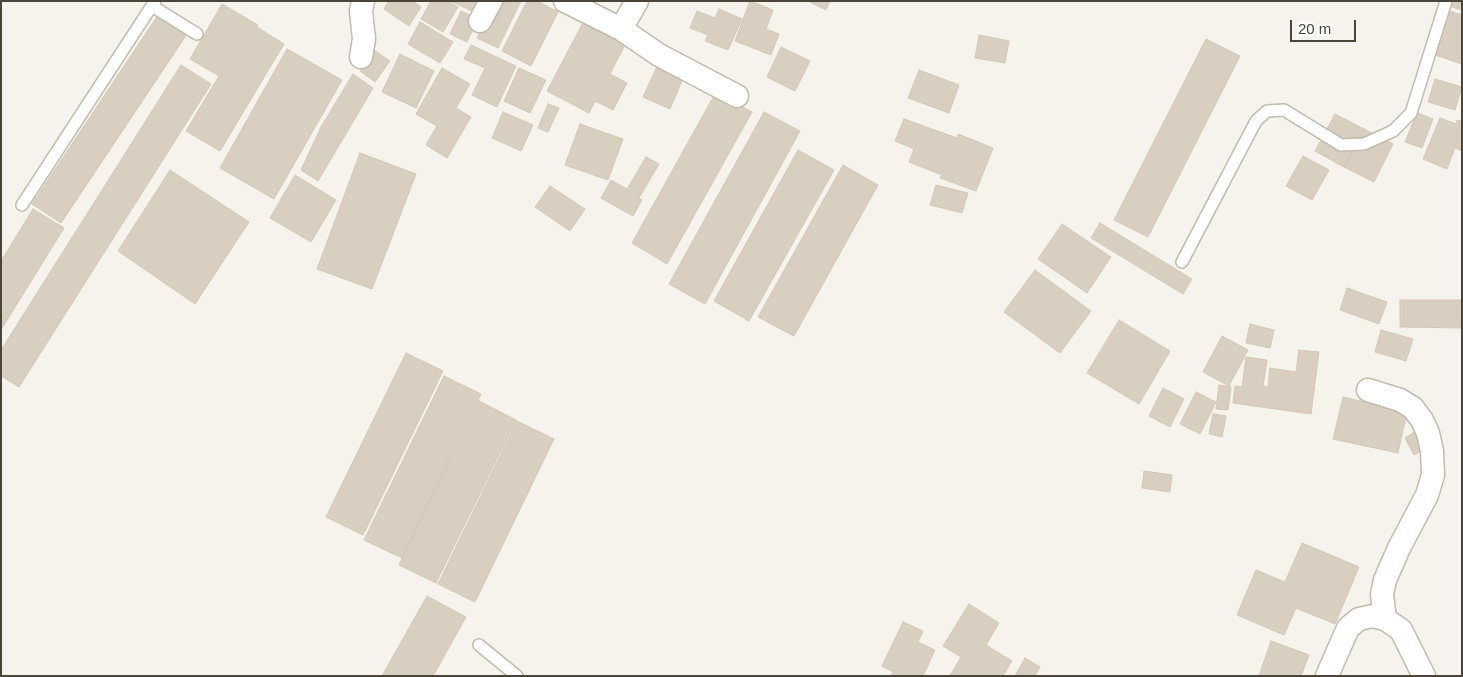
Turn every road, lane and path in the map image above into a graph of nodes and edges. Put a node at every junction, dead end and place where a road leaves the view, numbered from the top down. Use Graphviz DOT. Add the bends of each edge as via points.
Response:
graph roads {
  1 [pos="363,1"];
  2 [pos="492,1"];
  3 [pos="565,1"];
  4 [pos="637,1"];
  5 [pos="1446,1"];
  6 [pos="154,4"];
  7 [pos="480,21"];
  8 [pos="620,29"];
  9 [pos="197,34"];
  10 [pos="361,56"];
  11 [pos="737,96"];
  12 [pos="22,205"];
  13 [pos="1182,262"];
  14 [pos="1368,390"];
  15 [pos="1384,619"];
  16 [pos="479,645"];
  17 [pos="517,676"];
  18 [pos="1327,676"];
  19 [pos="1424,676"];
  1 -- 10 [label="street"];
  2 -- 7 [label="street"];
  3 -- 8 [label="street"];
  4 -- 8 [label="street"];
  5 -- 13 [label="lane" via="1411,113 1393,132 1364,144 1341,145 1284,110 1267,111 1256,121"];
  6 -- 9 [label="lane"];
  6 -- 12 [label="lane"];
  8 -- 11 [label="street" via="659,55"];
  14 -- 15 [label="street" via="1400,400 1413,408 1428,433 1432,451 1433,475 1427,495 1398,548 1385,580 1382,594"];
  15 -- 18 [label="street" via="1374,616 1359,619 1348,628"];
  15 -- 19 [label="street" via="1401,630"];
  16 -- 17 [label="lane"];
}
